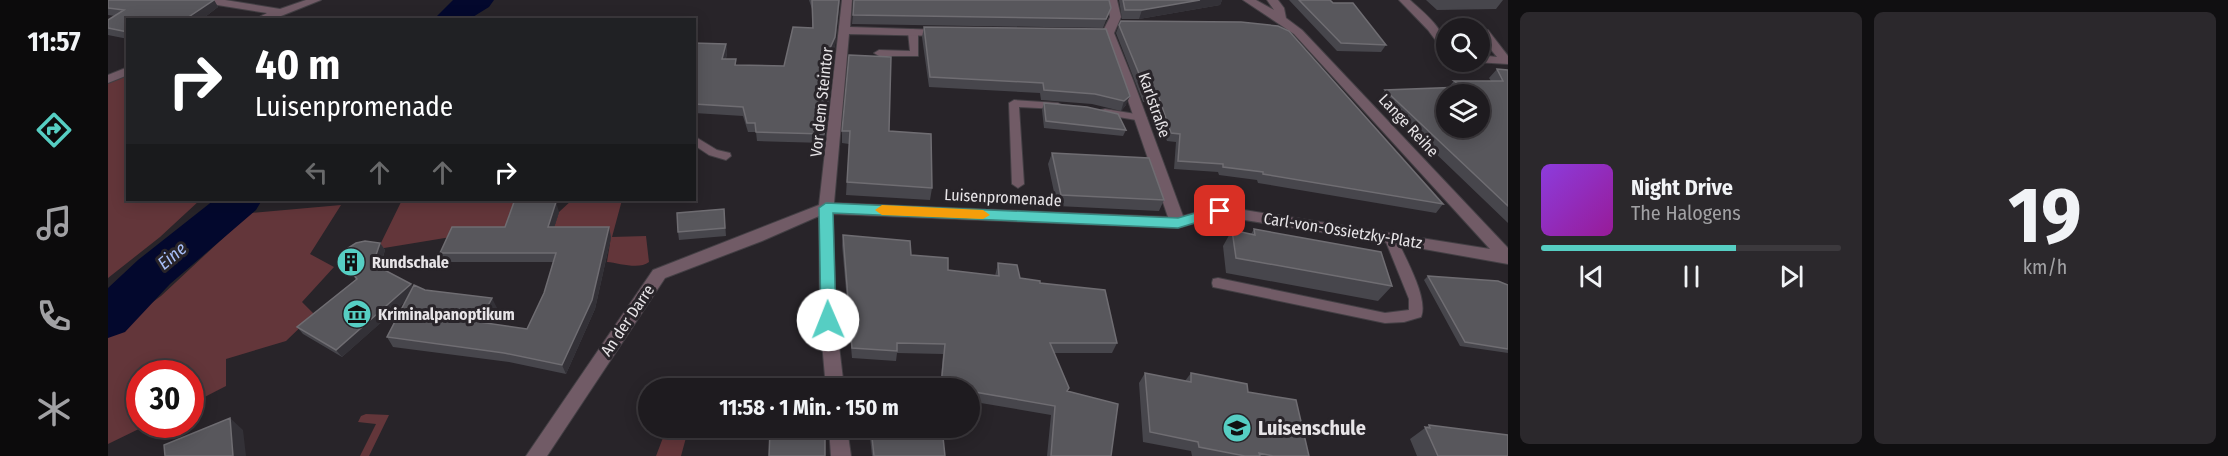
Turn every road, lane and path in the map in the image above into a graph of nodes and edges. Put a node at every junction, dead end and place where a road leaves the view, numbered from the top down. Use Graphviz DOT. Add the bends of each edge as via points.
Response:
graph roads {
  1 [pos="206,0"];
  2 [pos="316,0"];
  3 [pos="847,0"];
  4 [pos="1112,0"];
  5 [pos="1248,0"];
  6 [pos="1272,0"];
  7 [pos="1404,0"];
  8 [pos="278,12"];
  9 [pos="264,18"];
  10 [pos="1280,24"];
  11 [pos="1432,28"];
  12 [pos="1436,28"];
  13 [pos="845,30"];
  14 [pos="912,32"];
  15 [pos="956,33"];
  16 [pos="1436,33"];
  17 [pos="1490,40"];
  18 [pos="879,53"];
  19 [pos="1490,60"];
  20 [pos="126,72"];
  21 [pos="108,78"];
  22 [pos="1070,107"];
  23 [pos="1092,109"];
  24 [pos="1142,118"];
  25 [pos="696,141"];
  26 [pos="726,156"];
  27 [pos="1018,184"];
  28 [pos="826,208"];
  29 [pos="1178,223"];
  30 [pos="1390,237"];
  31 [pos="1508,258"];
  32 [pos="1218,283"];
  33 [pos="834,378"];
  34 [pos="839,438"];
  35 [pos="536,456"];
  36 [pos="841,456"];
  1 -- 8 [label="street"];
  2 -- 8 [label="street"];
  3 -- 13 [label="street, Vor dem Steintor"];
  4 -- 24 [label="street, Karlstraße" via="1117,18 1111,29"];
  5 -- 10 [label="street, Lange Reihe"];
  6 -- 10 [label="street, Lange Reihe" via="1279,8"];
  7 -- 11 [label="street"];
  8 -- 9 [label="street"];
  10 -- 31 [label="street, Lange Reihe"];
  11 -- 12 [label="street"];
  11 -- 16 [label="street"];
  13 -- 14 [label="street"];
  13 -- 28 [label="street, Vor dem Steintor"];
  14 -- 15 [label="street"];
  14 -- 18 [label="lane" via="915,54"];
  17 -- 19 [label="street" via="1506,61"];
  20 -- 21 [label="street"];
  22 -- 27 [label="lane" via="1014,103"];
  23 -- 24 [label="lane"];
  24 -- 29 [label="street, Karlstraße"];
  25 -- 26 [label="lane"];
  28 -- 29 [label="street, Luisenpromenade"];
  28 -- 33 [label="street, Vor dem Steintor" via="828,320"];
  28 -- 35 [label="street, An der Darre" via="659,274"];
  29 -- 30 [label="street, Carl-von-Ossietzky-Platz" via="1220,211"];
  30 -- 31 [label="street, Carl-von-Ossietzky-Platz"];
  30 -- 32 [label="lane" via="1416,299 1416,313 1404,317 1385,318"];
  34 -- 36 [label="street"];
}
